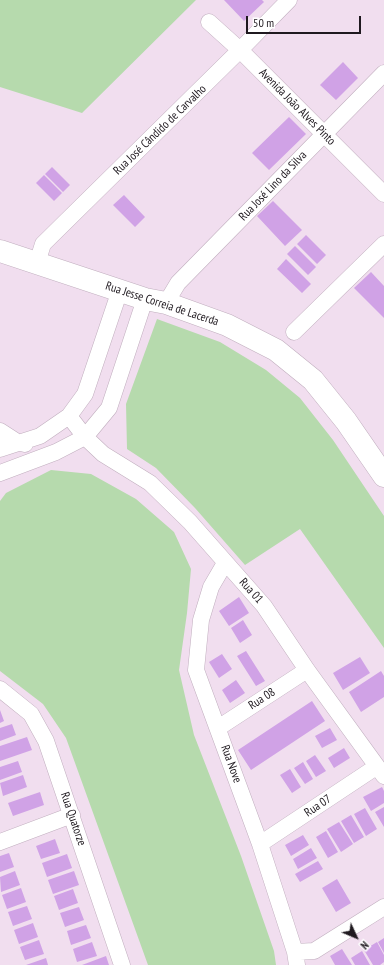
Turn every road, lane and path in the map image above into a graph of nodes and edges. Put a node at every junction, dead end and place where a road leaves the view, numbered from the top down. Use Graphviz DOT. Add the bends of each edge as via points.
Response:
graph roads {
  1 [pos="289,0"];
  2 [pos="209,22"];
  3 [pos="240,50"];
  4 [pos="384,73"];
  5 [pos="324,133"];
  6 [pos="384,194"];
  7 [pos="384,244"];
  8 [pos="0,251"];
  9 [pos="36,263"];
  10 [pos="120,290"];
  11 [pos="145,298"];
  12 [pos="166,303"];
  13 [pos="294,332"];
  14 [pos="69,416"];
  15 [pos="0,431"];
  16 [pos="85,437"];
  17 [pos="17,442"];
  18 [pos="0,449"];
  19 [pos="56,452"];
  20 [pos="0,473"];
  21 [pos="384,476"];
  22 [pos="225,563"];
  23 [pos="307,670"];
  24 [pos="0,689"];
  25 [pos="218,728"];
  26 [pos="380,771"];
  27 [pos="72,815"];
  28 [pos="0,842"];
  29 [pos="260,844"];
  30 [pos="384,907"];
  31 [pos="296,959"];
  32 [pos="122,965"];
  1 -- 3 [label="street, Rua José Cândido de Carvalho"];
  2 -- 3 [label="street, Avenida João Alves Pinto"];
  3 -- 5 [label="street, Avenida João Alves Pinto"];
  3 -- 9 [label="street, Rua José Cândido de Carvalho" via="43,244"];
  4 -- 5 [label="street, Rua José Lino da Silva"];
  5 -- 6 [label="street, Avenida João Alves Pinto"];
  5 -- 12 [label="street, Rua José Lino da Silva" via="178,283"];
  7 -- 13 [label="street"];
  8 -- 9 [label="main road, Rua Jesse Correia de Lacerda"];
  9 -- 10 [label="main road, Rua Jesse Correia de Lacerda"];
  10 -- 11 [label="main road, Rua Jesse Correia de Lacerda"];
  10 -- 14 [label="street" via="86,394"];
  11 -- 12 [label="main road, Rua Jesse Correia de Lacerda"];
  11 -- 16 [label="street" via="109,408"];
  12 -- 21 [label="main road, Rua Jesse Correia de Lacerda" via="227,325 282,355 313,380 346,421"];
  14 -- 16 [label="street, Rua 01"];
  14 -- 17 [label="street" via="40,436"];
  15 -- 17 [label="street"];
  16 -- 19 [label="street"];
  16 -- 22 [label="street, Rua 01" via="103,454 150,483 190,522"];
  17 -- 18 [label="street"];
  17 -- 19 [label="street"];
  19 -- 20 [label="street"];
  22 -- 23 [label="street, Rua 01" via="264,606"];
  22 -- 25 [label="street, Rua Nove" via="211,587 201,620 196,670"];
  23 -- 25 [label="street, Rua 08"];
  23 -- 26 [label="street, Rua 01"];
  24 -- 27 [label="street, Rua Quatorze" via="31,714 46,741"];
  25 -- 29 [label="street, Rua Nove"];
  26 -- 29 [label="street, Rua 07"];
  27 -- 28 [label="street"];
  27 -- 32 [label="street, Rua Quatorze"];
  29 -- 31 [label="street, Rua Nove"];
  30 -- 31 [label="street" via="314,951"];
}
